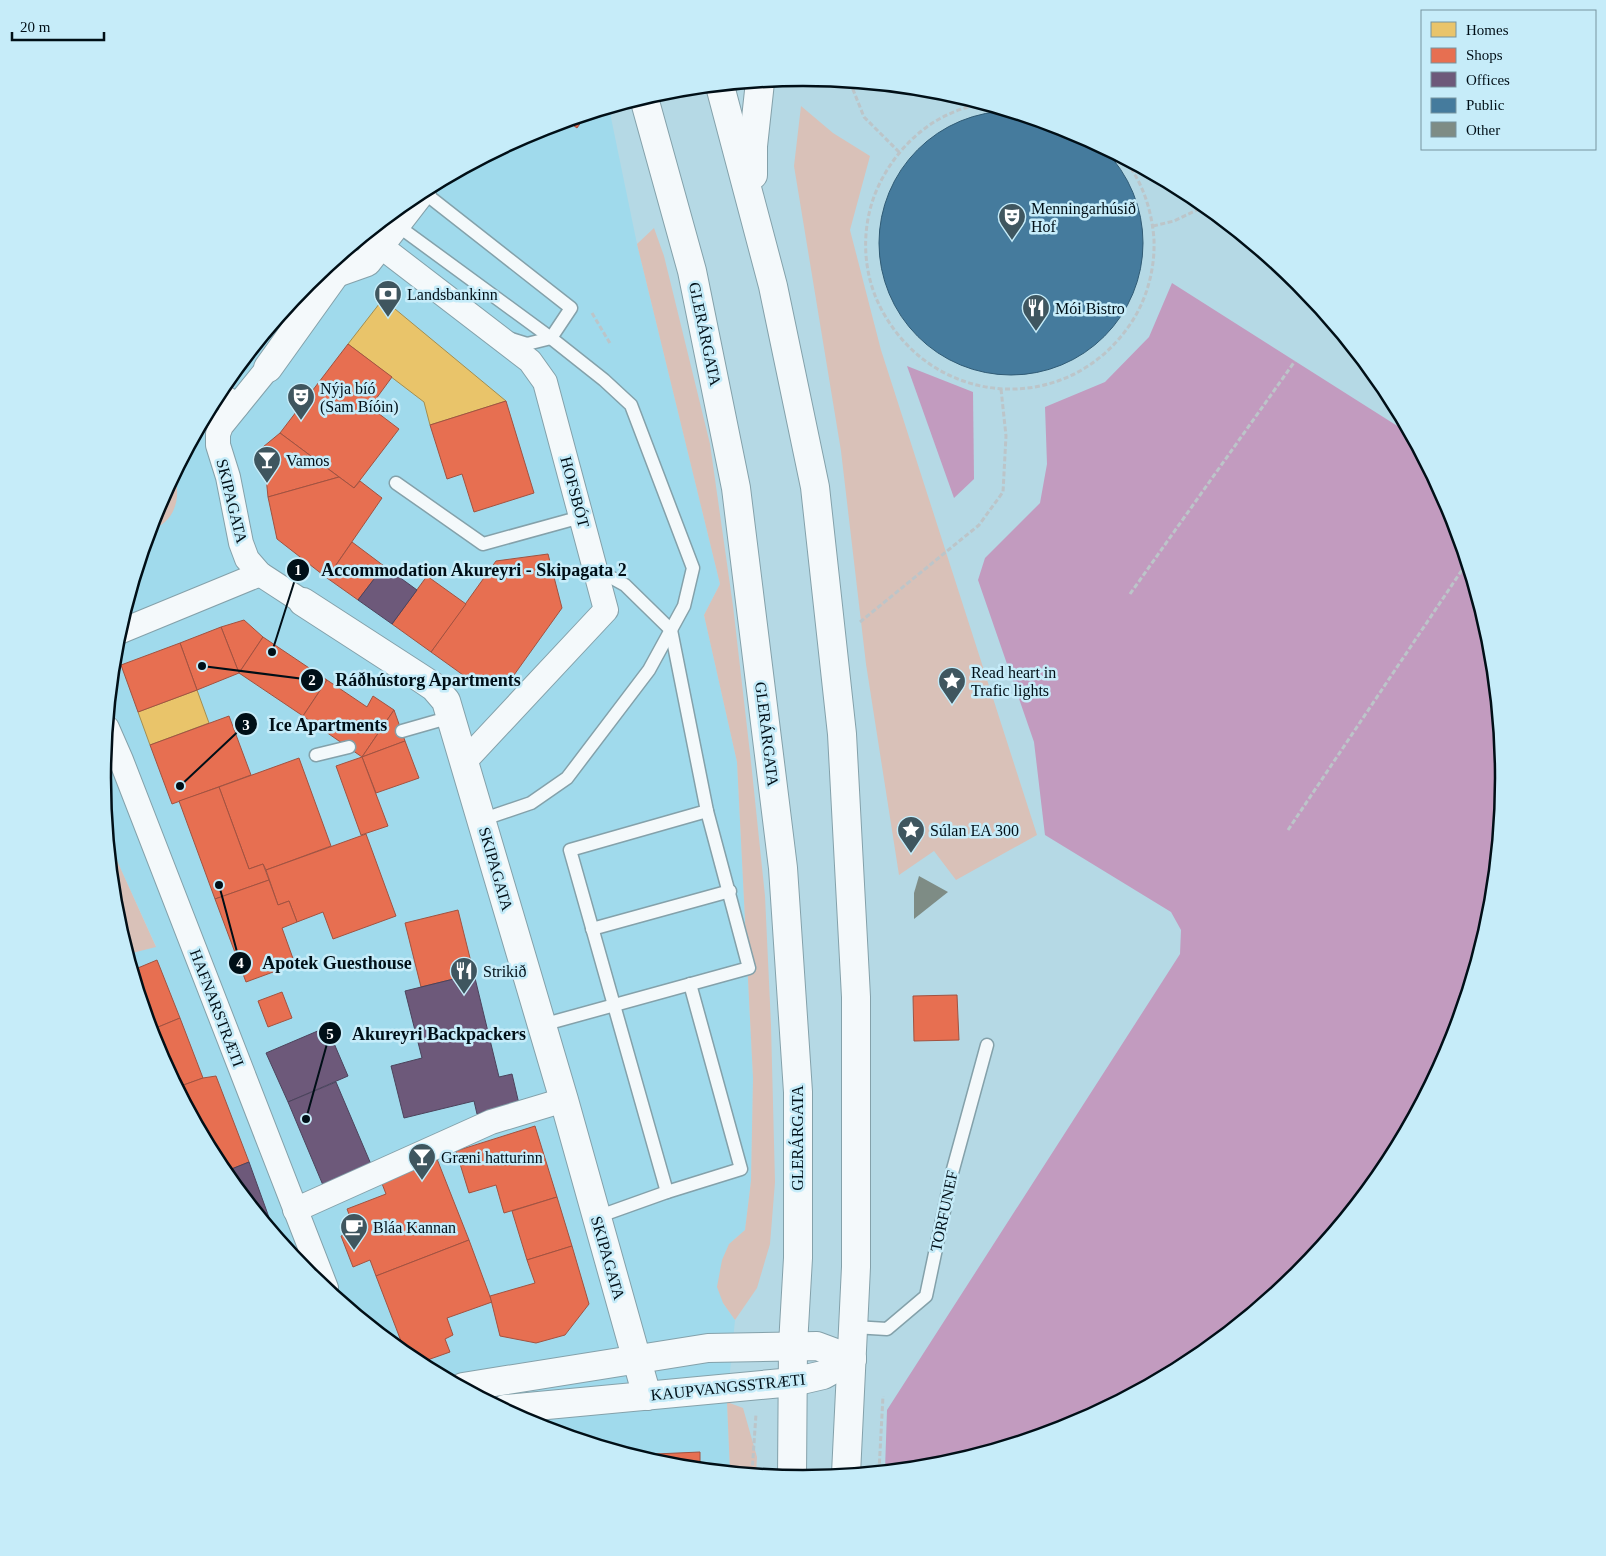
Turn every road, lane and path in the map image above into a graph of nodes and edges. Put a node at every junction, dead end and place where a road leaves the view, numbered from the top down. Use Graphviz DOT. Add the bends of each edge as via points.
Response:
graph roads {
  1 [pos="759,88"];
  2 [pos="853,88"];
  3 [pos="721,91"];
  4 [pos="646,105"];
  5 [pos="971,108"];
  6 [pos="899,152"];
  7 [pos="1133,170"];
  8 [pos="429,197"];
  9 [pos="753,209"];
  10 [pos="1197,210"];
  11 [pos="392,221"];
  12 [pos="389,224"];
  13 [pos="1153,226"];
  14 [pos="373,241"];
  15 [pos="340,265"];
  16 [pos="333,271"];
  17 [pos="497,334"];
  18 [pos="551,338"];
  19 [pos="1295,361"];
  20 [pos="268,368"];
  21 [pos="1001,389"];
  22 [pos="228,400"];
  23 [pos="396,483"];
  24 [pos="581,516"];
  25 [pos="594,568"];
  26 [pos="1462,570"];
  27 [pos="260,574"];
  28 [pos="1130,594"];
  29 [pos="303,602"];
  30 [pos="860,622"];
  31 [pos="128,628"];
  32 [pos="671,630"];
  33 [pos="451,717"];
  34 [pos="402,731"];
  35 [pos="113,741"];
  36 [pos="349,747"];
  37 [pos="316,755"];
  38 [pos="464,762"];
  39 [pos="708,811"];
  40 [pos="481,820"];
  41 [pos="1288,830"];
  42 [pos="730,891"];
  43 [pos="592,929"];
  44 [pos="690,984"];
  45 [pos="614,1006"];
  46 [pos="542,1025"];
  47 [pos="987,1045"];
  48 [pos="564,1100"];
  49 [pos="667,1192"];
  50 [pos="295,1210"];
  51 [pos="597,1218"];
  52 [pos="320,1272"];
  53 [pos="854,1327"];
  54 [pos="793,1345"];
  55 [pos="852,1359"];
  56 [pos="637,1360"];
  57 [pos="793,1382"];
  58 [pos="473,1386"];
  59 [pos="647,1396"];
  60 [pos="883,1396"];
  61 [pos="518,1408"];
  62 [pos="757,1409"];
  63 [pos="879,1465"];
  64 [pos="752,1468"];
  65 [pos="846,1468"];
  66 [pos="789,1469"];
  1 -- 9 [label="main road" via="752,146"];
  2 -- 6 [label="path" via="864,117"];
  3 -- 9 [label="main road"];
  4 -- 54 [label="main road, GLERÁRGATA" via="692,271 736,488 783,868 798,1092 798,1258"];
  5 -- 6 [label="path" via="947,115 921,131"];
  6 -- 21 [label="path" via="881,178 870,208 865,240 867,272 877,302 893,330 914,354 940,372 970,384"];
  7 -- 13 [label="path" via="1146,196"];
  8 -- 18 [label="lane" via="571,308"];
  9 -- 53 [label="main road" via="773,286 815,487 842,734 856,997"];
  10 -- 13 [label="path" via="1174,221"];
  11 -- 18 [label="lane"];
  12 -- 14 [label="main road"];
  13 -- 21 [label="path" via="1152,272 1146,294 1136,315 1108,351 1069,377 1032,387"];
  14 -- 15 [label="main road" via="367,262"];
  14 -- 17 [label="street, HOFSBÓT"];
  16 -- 20 [label="main road"];
  17 -- 18 [label="lane" via="526,344"];
  17 -- 24 [label="street, HOFSBÓT" via="530,361 545,382"];
  18 -- 32 [label="lane" via="631,405 693,568 684,606"];
  19 -- 28 [label="path"];
  20 -- 22 [label="street"];
  21 -- 30 [label="path" via="1006,436 1003,492 978,525"];
  22 -- 27 [label="street, SKIPAGATA" via="218,445 241,543 247,559"];
  23 -- 24 [label="lane" via="483,544"];
  24 -- 25 [label="street, HOFSBÓT"];
  25 -- 32 [label="lane" via="625,585"];
  25 -- 38 [label="street, HOFSBÓT" via="606,610"];
  26 -- 41 [label="path"];
  27 -- 29 [label="street, SKIPAGATA"];
  27 -- 31 [label="street"];
  29 -- 33 [label="main road, SKIPAGATA" via="434,688 446,702"];
  32 -- 39 [label="lane"];
  32 -- 40 [label="lane" via="649,670 567,778 531,803"];
  33 -- 34 [label="lane"];
  33 -- 38 [label="main road, SKIPAGATA"];
  35 -- 50 [label="street, HAFNARSTRÆTI"];
  36 -- 37 [label="lane"];
  38 -- 40 [label="main road, SKIPAGATA"];
  39 -- 42 [label="lane"];
  39 -- 43 [label="lane" via="570,850"];
  40 -- 46 [label="main road, SKIPAGATA"];
  42 -- 43 [label="lane"];
  42 -- 44 [label="lane" via="750,968"];
  43 -- 45 [label="lane"];
  44 -- 45 [label="lane"];
  44 -- 49 [label="lane" via="741,1169"];
  45 -- 46 [label="lane"];
  45 -- 49 [label="lane"];
  46 -- 48 [label="main road, SKIPAGATA"];
  47 -- 53 [label="lane, TORFUNEF" via="952,1173 926,1296 887,1329"];
  48 -- 50 [label="street" via="491,1122"];
  48 -- 51 [label="main road, SKIPAGATA"];
  49 -- 51 [label="lane"];
  50 -- 52 [label="street, HAFNARSTRÆTI"];
  51 -- 56 [label="main road, SKIPAGATA"];
  53 -- 55 [label="main road"];
  54 -- 55 [label="main road, KAUPVANGSSTRÆTI" via="817,1346"];
  54 -- 56 [label="main road, KAUPVANGSSTRÆTI" via="708,1348"];
  54 -- 57 [label="main road, GLERÁRGATA"];
  55 -- 57 [label="main road, KAUPVANGSSTRÆTI" via="823,1374"];
  55 -- 65 [label="main road"];
  56 -- 58 [label="main road, KAUPVANGSSTRÆTI"];
  56 -- 59 [label="main road, SKIPAGATA"];
  57 -- 59 [label="main road, KAUPVANGSSTRÆTI"];
  57 -- 66 [label="main road, GLERÁRGATA"];
  59 -- 61 [label="main road, KAUPVANGSSTRÆTI"];
  60 -- 63 [label="path"];
  62 -- 64 [label="path"];
}
